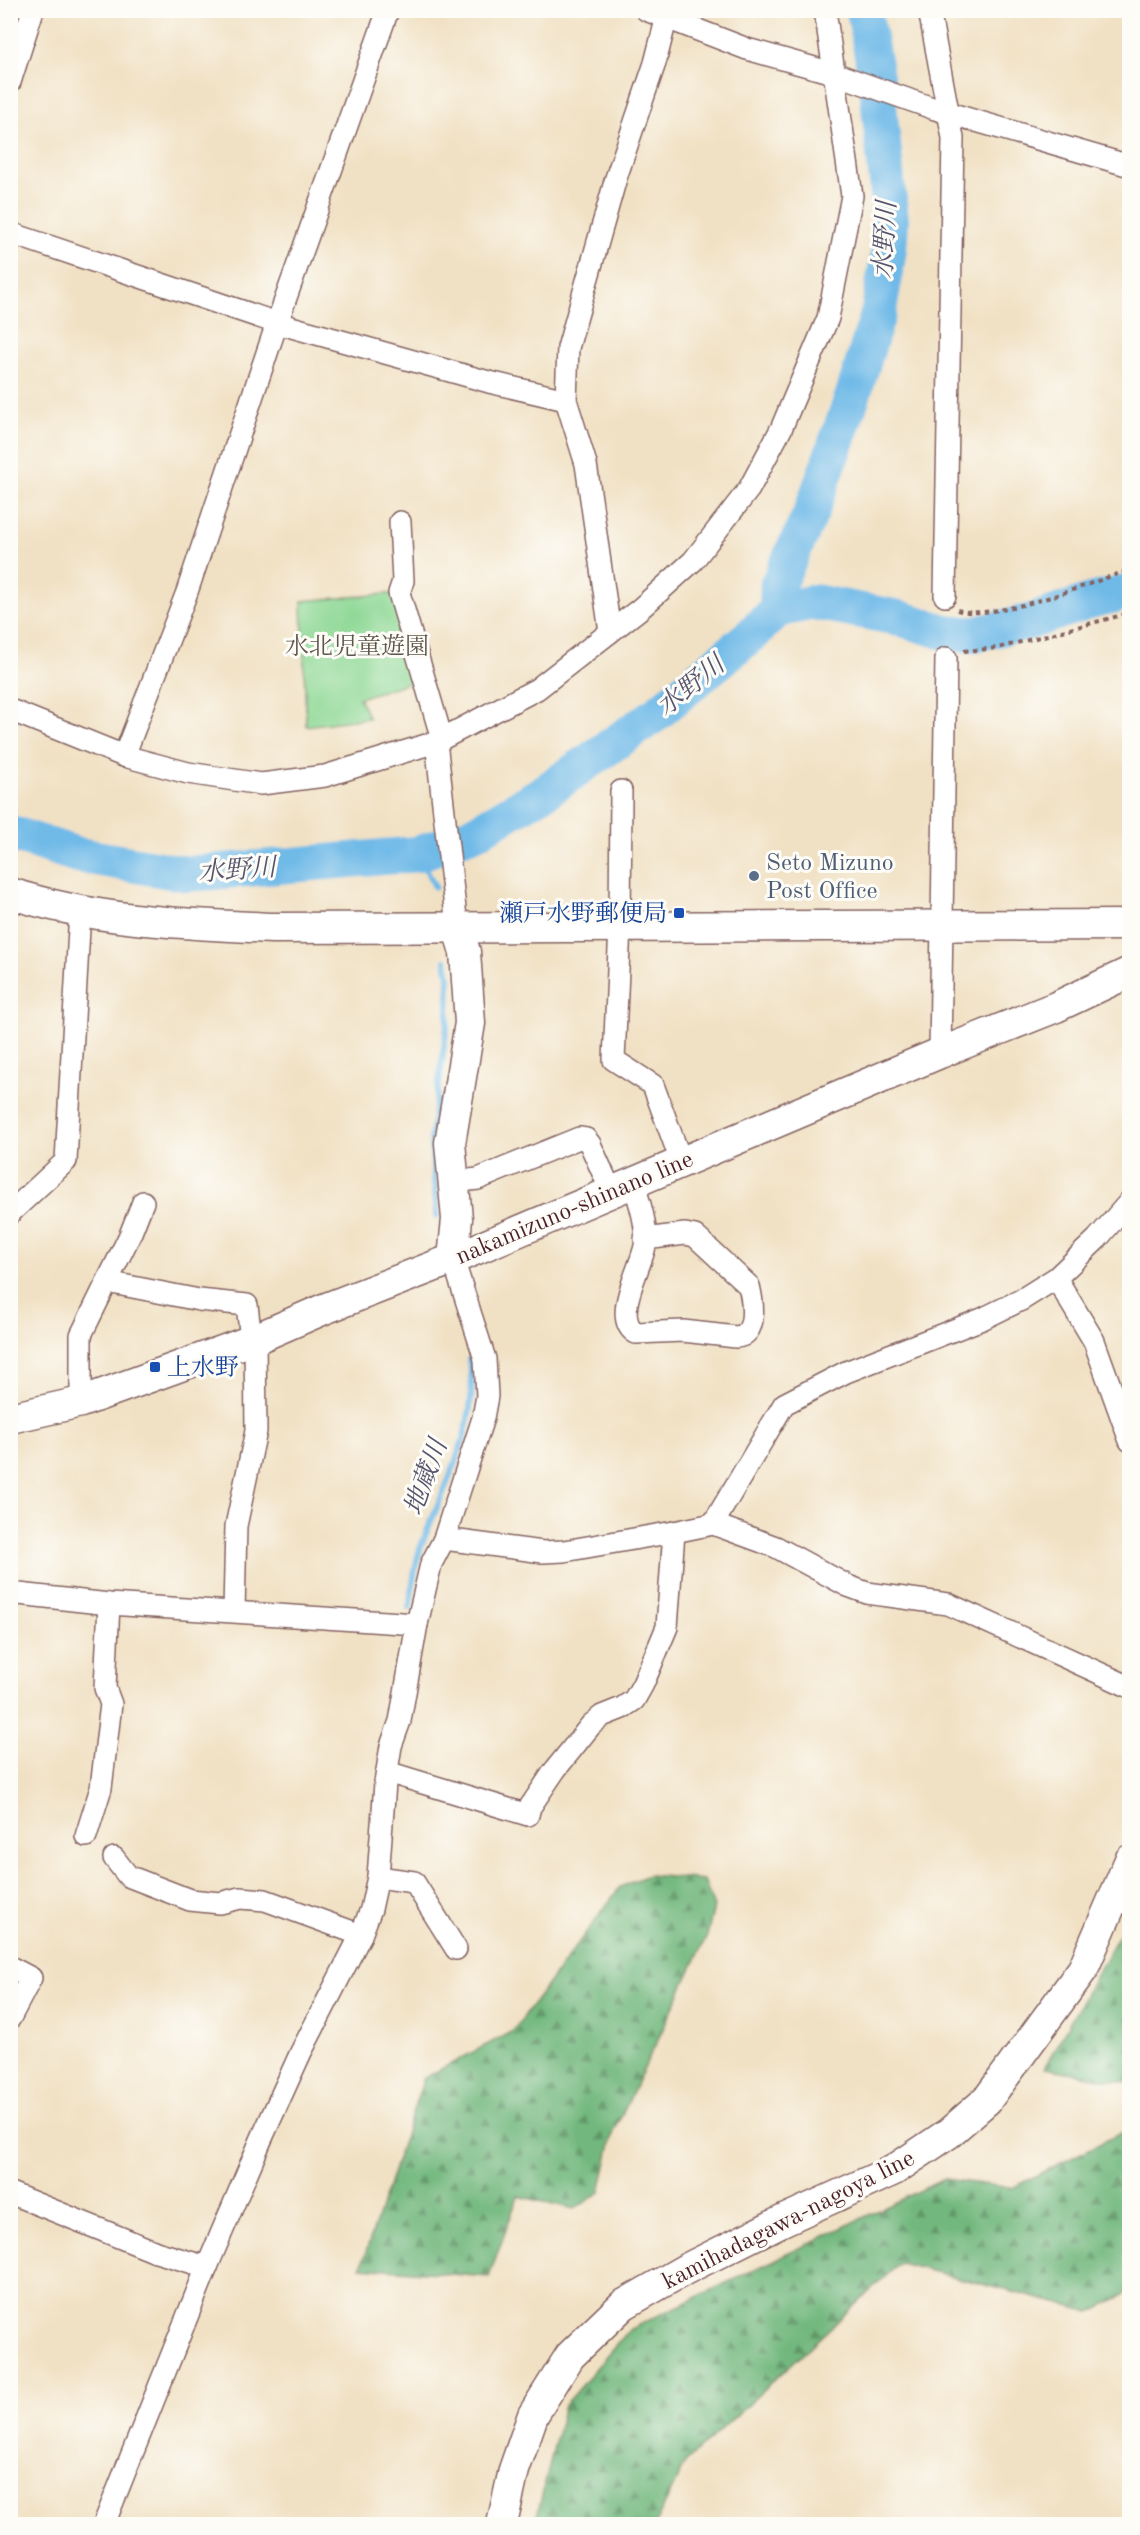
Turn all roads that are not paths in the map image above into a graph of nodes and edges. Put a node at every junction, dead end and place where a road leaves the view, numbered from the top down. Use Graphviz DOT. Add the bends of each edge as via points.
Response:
graph roads {
  1 [pos="33,10"];
  2 [pos="388,10"];
  3 [pos="646,10"];
  4 [pos="825,10"];
  5 [pos="929,10"];
  6 [pos="666,20"];
  7 [pos="836,74"];
  8 [pos="10,82"];
  9 [pos="942,111"];
  10 [pos="1130,166"];
  11 [pos="10,233"];
  12 [pos="277,324"];
  13 [pos="566,400"];
  14 [pos="400,522"];
  15 [pos="945,596"];
  16 [pos="610,632"];
  17 [pos="946,658"];
  18 [pos="10,710"];
  19 [pos="438,748"];
  20 [pos="124,756"];
  21 [pos="621,791"];
  22 [pos="10,893"];
  23 [pos="80,911"];
  24 [pos="942,925"];
  25 [pos="1130,925"];
  26 [pos="458,926"];
  27 [pos="620,926"];
  28 [pos="1130,972"];
  29 [pos="939,1053"];
  30 [pos="681,1161"];
  31 [pos="453,1182"];
  32 [pos="622,1187"];
  33 [pos="1130,1201"];
  34 [pos="143,1202"];
  35 [pos="10,1213"];
  36 [pos="645,1239"];
  37 [pos="453,1259"];
  38 [pos="1056,1278"];
  39 [pos="107,1282"];
  40 [pos="255,1339"];
  41 [pos="81,1402"];
  42 [pos="10,1418"];
  43 [pos="1130,1441"];
  44 [pos="713,1524"];
  45 [pos="674,1532"];
  46 [pos="444,1539"];
  47 [pos="10,1593"];
  48 [pos="109,1604"];
  49 [pos="234,1611"];
  50 [pos="417,1624"];
  51 [pos="1130,1688"];
  52 [pos="387,1772"];
  53 [pos="86,1836"];
  54 [pos="114,1858"];
  55 [pos="1130,1860"];
  56 [pos="378,1877"];
  57 [pos="361,1935"];
  58 [pos="456,1949"];
  59 [pos="10,1967"];
  60 [pos="10,2018"];
  61 [pos="10,2193"];
  62 [pos="207,2267"];
  63 [pos="104,2524"];
  64 [pos="502,2524"];
  1 -- 8 [label="street"];
  2 -- 12 [label="street"];
  3 -- 6 [label="street"];
  4 -- 7 [label="street"];
  5 -- 9 [label="street"];
  6 -- 7 [label="street" via="747,49"];
  6 -- 13 [label="street" via="568,348"];
  7 -- 9 [label="street"];
  7 -- 16 [label="street" via="852,196 828,318 781,429 749,489 693,561"];
  9 -- 10 [label="street"];
  9 -- 15 [label="street" via="953,138"];
  11 -- 12 [label="street"];
  12 -- 13 [label="street"];
  12 -- 20 [label="street" via="187,592"];
  13 -- 16 [label="street" via="586,464"];
  14 -- 19 [label="street" via="403,581 399,593"];
  16 -- 19 [label="street" via="537,689"];
  17 -- 24 [label="street"];
  18 -- 20 [label="street"];
  19 -- 20 [label="street" via="325,776 261,784 188,773"];
  19 -- 26 [label="street"];
  21 -- 27 [label="street"];
  22 -- 23 [label="main road"];
  23 -- 26 [label="main road" via="172,923 272,928"];
  23 -- 35 [label="street" via="66,1161"];
  24 -- 25 [label="main road"];
  24 -- 27 [label="main road"];
  24 -- 29 [label="street"];
  26 -- 27 [label="main road"];
  26 -- 31 [label="main road" via="465,952 470,1023 450,1143"];
  27 -- 30 [label="street" via="614,1060 652,1085"];
  28 -- 29 [label="main road, nakamizuno-shinano line" via="1056,1007"];
  29 -- 30 [label="main road, nakamizuno-shinano line"];
  30 -- 32 [label="main road, nakamizuno-shinano line"];
  31 -- 32 [label="street" via="478,1179 579,1138 586,1139"];
  31 -- 37 [label="main road" via="457,1219"];
  32 -- 36 [label="street" via="637,1194"];
  32 -- 37 [label="main road, nakamizuno-shinano line"];
  33 -- 38 [label="street"];
  34 -- 39 [label="street"];
  36 -- 36 [label="street" via="626,1308 630,1330 736,1337 748,1334 752,1327 749,1286 700,1238 685,1234"];
  37 -- 40 [label="main road, nakamizuno-shinano line"];
  37 -- 46 [label="street" via="485,1359 487,1396"];
  38 -- 43 [label="street" via="1094,1341"];
  38 -- 44 [label="street" via="982,1319 846,1372 784,1404"];
  39 -- 40 [label="street" via="247,1305"];
  39 -- 41 [label="street" via="81,1335"];
  40 -- 41 [label="main road, nakamizuno-shinano line"];
  40 -- 49 [label="street" via="256,1431 236,1526"];
  41 -- 42 [label="main road, nakamizuno-shinano line"];
  44 -- 45 [label="street"];
  44 -- 51 [label="street" via="776,1547 867,1593 948,1604"];
  45 -- 46 [label="street" via="543,1552"];
  45 -- 52 [label="street" via="667,1628 643,1684 634,1700 591,1725 555,1770 528,1815"];
  46 -- 50 [label="street" via="431,1564"];
  47 -- 48 [label="street"];
  48 -- 49 [label="street"];
  48 -- 53 [label="street" via="105,1688 111,1704 101,1788"];
  49 -- 50 [label="street"];
  50 -- 52 [label="street"];
  52 -- 56 [label="street"];
  54 -- 57 [label="street" via="128,1876 190,1900 265,1900"];
  55 -- 64 [label="main road, kamihadagawa-nagoya line" via="1083,1969 987,2100 949,2133 894,2170 686,2269 623,2306 570,2356 533,2415 514,2470"];
  56 -- 57 [label="street"];
  56 -- 58 [label="street" via="414,1882"];
  57 -- 62 [label="street" via="301,2052"];
  59 -- 60 [label="street" via="31,1978"];
  61 -- 62 [label="street" via="156,2252"];
  62 -- 63 [label="street"];
}
